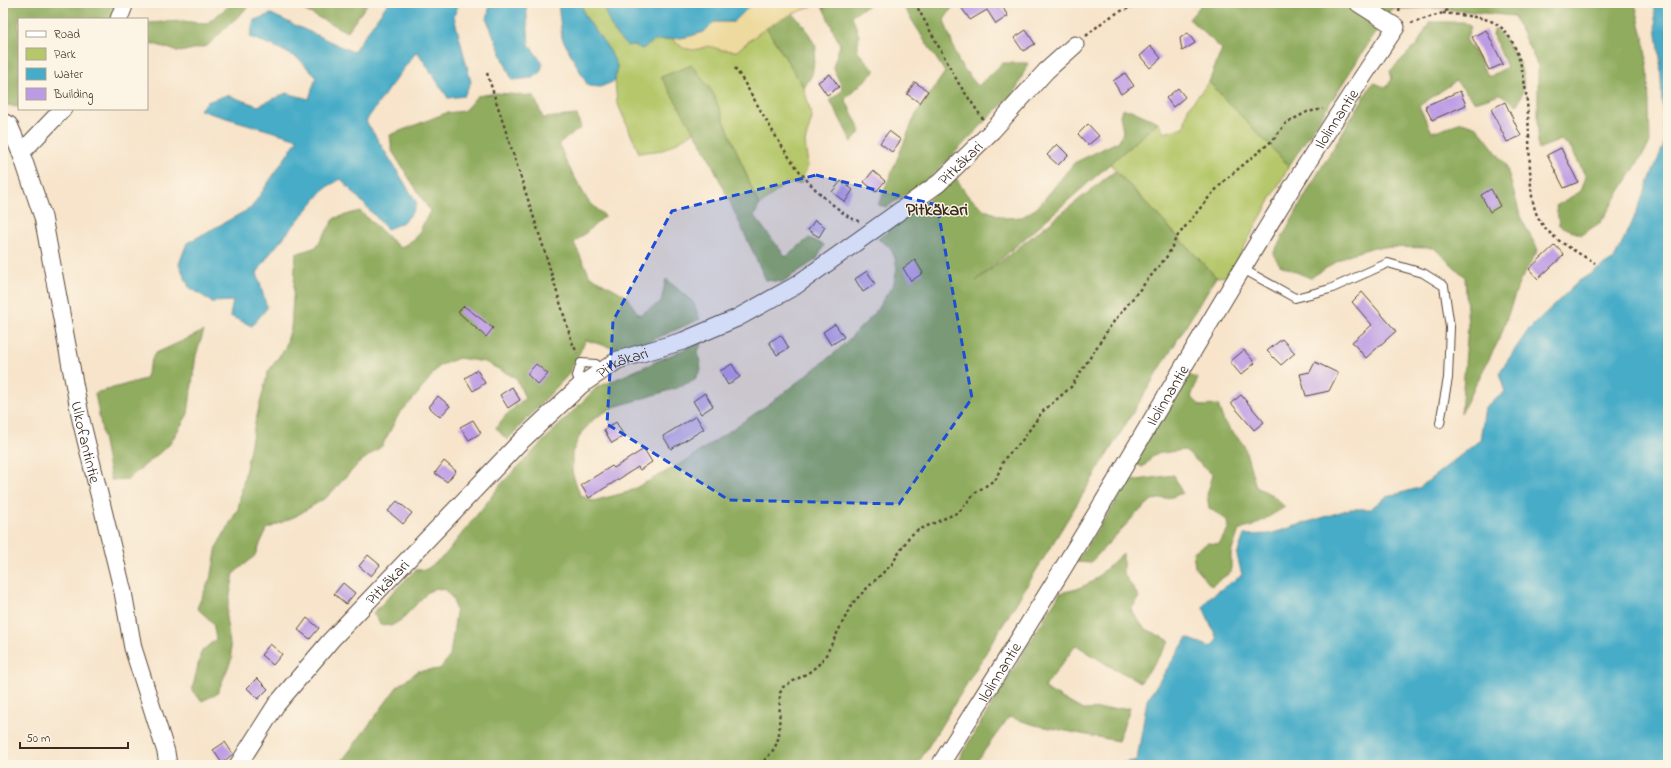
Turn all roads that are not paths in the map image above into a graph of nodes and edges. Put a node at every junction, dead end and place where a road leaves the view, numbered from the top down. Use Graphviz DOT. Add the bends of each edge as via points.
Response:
graph roads {
  1 [pos="125,3"];
  2 [pos="1358,3"];
  3 [pos="119,18"];
  4 [pos="1075,45"];
  5 [pos="62,110"];
  6 [pos="3,122"];
  7 [pos="21,153"];
  8 [pos="1243,269"];
  9 [pos="600,372"];
  10 [pos="581,385"];
  11 [pos="1440,423"];
  12 [pos="168,765"];
  13 [pos="238,765"];
  14 [pos="940,765"];
  1 -- 3 [label="street"];
  2 -- 8 [label="street, Ilolinnantie" via="1396,28 1342,107"];
  4 -- 9 [label="street, Pitkäkari" via="1046,71 992,131 939,183 786,292 743,315 683,341 618,360"];
  5 -- 7 [label="street"];
  6 -- 7 [label="street, Ulkofantintie" via="9,125"];
  7 -- 12 [label="street, Ulkofantintie" via="43,217 81,420 133,648"];
  8 -- 11 [label="lane" via="1296,298 1330,289 1388,263 1423,273 1444,286 1450,327 1448,378"];
  8 -- 14 [label="street, Ilolinnantie" via="1121,473"];
  9 -- 10 [label="street, Pitkäkari"];
  9 -- 10 [label="lane" via="596,364 581,363 577,376"];
  10 -- 13 [label="street, Pitkäkari" via="519,443 331,640 276,705"];
}
